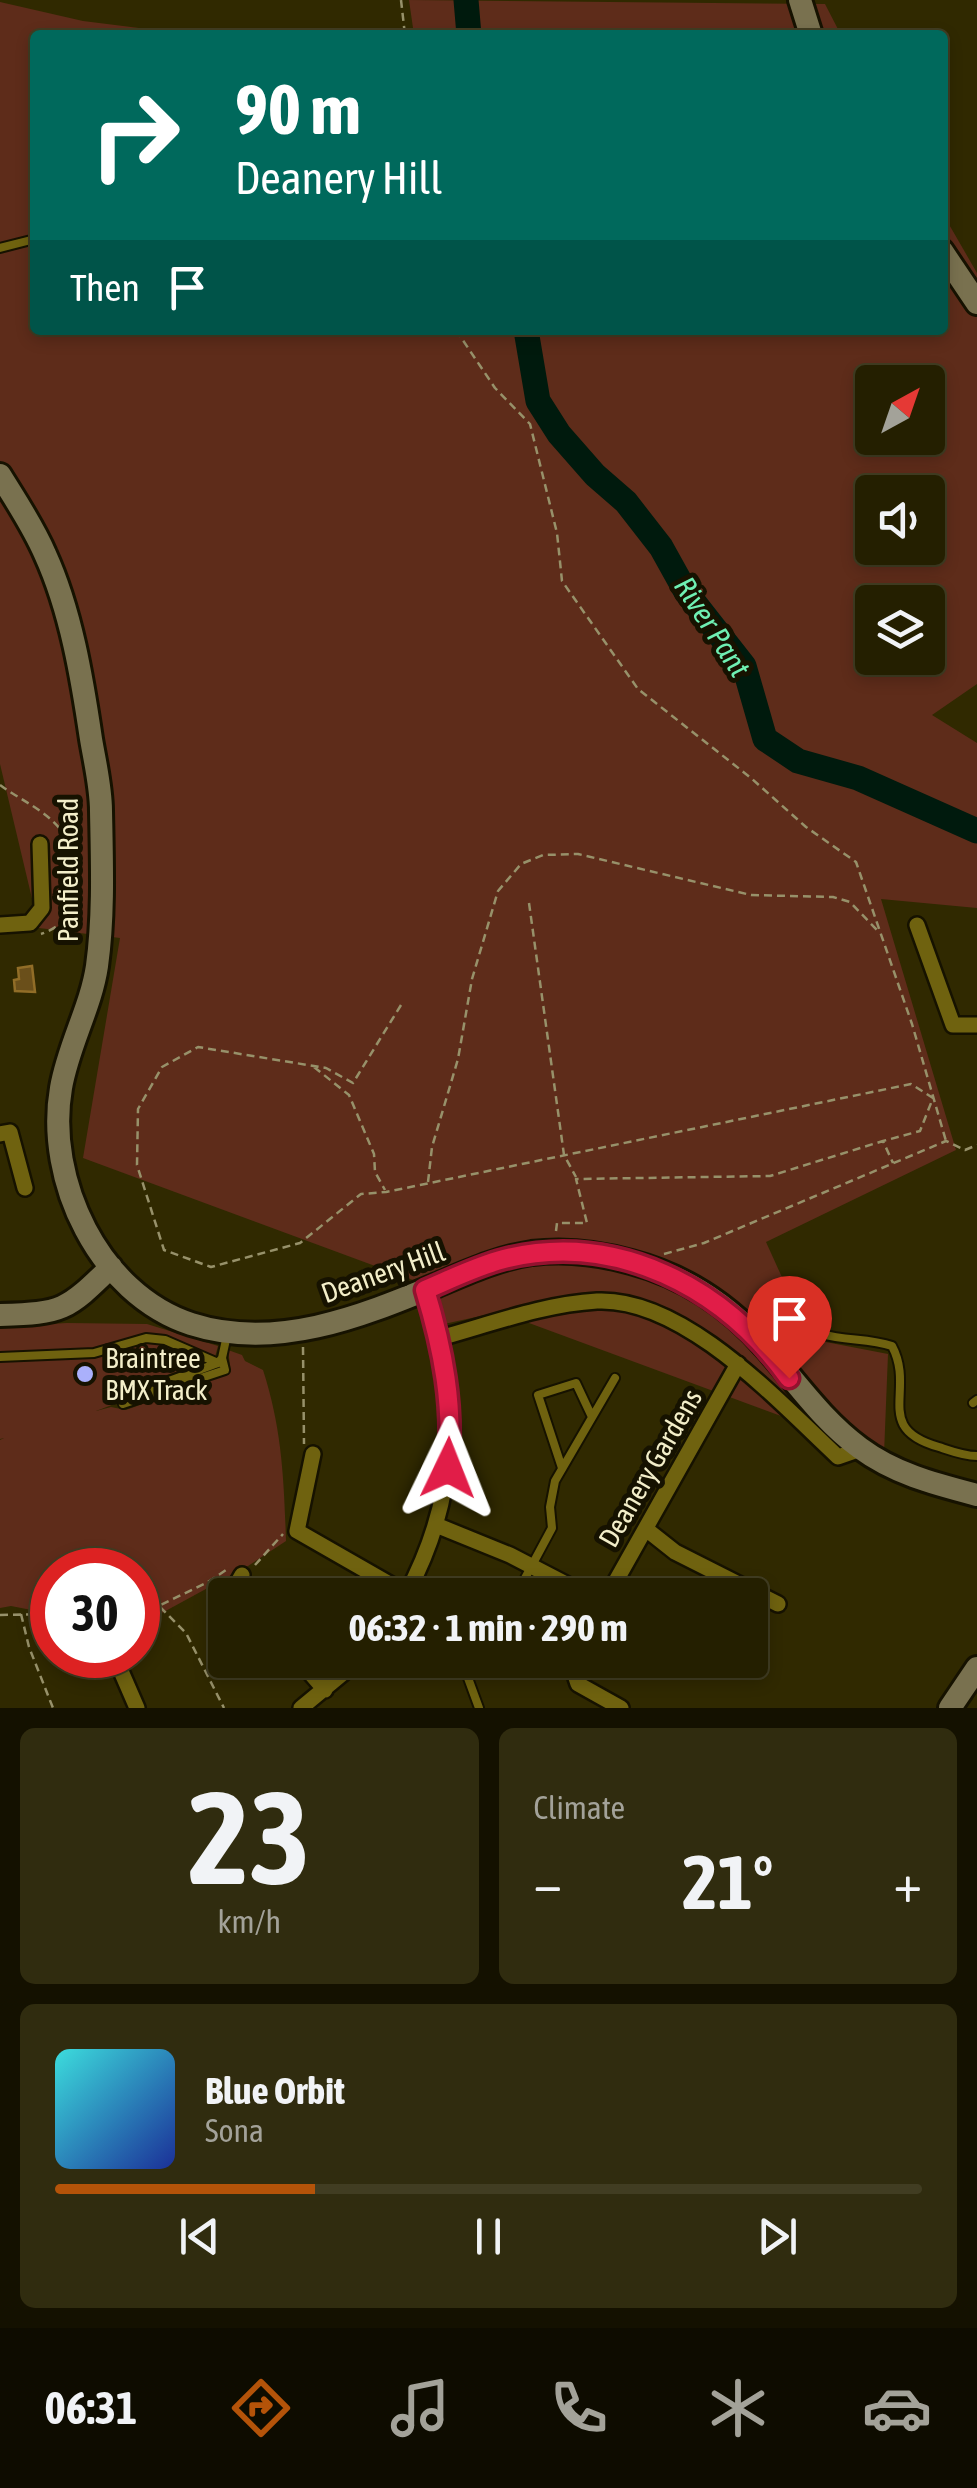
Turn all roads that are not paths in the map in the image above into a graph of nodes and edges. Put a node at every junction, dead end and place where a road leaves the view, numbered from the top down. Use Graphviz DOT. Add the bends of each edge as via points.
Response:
graph roads {
  1 [pos="800,0"];
  2 [pos="809,30"];
  3 [pos="30,240"];
  4 [pos="0,248"];
  5 [pos="948,260"];
  6 [pos="977,303"];
  7 [pos="0,475"];
  8 [pos="40,844"];
  9 [pos="0,925"];
  10 [pos="917,925"];
  11 [pos="977,1025"];
  12 [pos="0,1134"];
  13 [pos="24,1188"];
  14 [pos="110,1267"];
  15 [pos="425,1290"];
  16 [pos="0,1315"];
  17 [pos="227,1331"];
  18 [pos="754,1334"];
  19 [pos="440,1338"];
  20 [pos="0,1358"];
  21 [pos="220,1361"];
  22 [pos="738,1364"];
  23 [pos="614,1378"];
  24 [pos="592,1417"];
  25 [pos="861,1448"];
  26 [pos="307,1455"];
  27 [pos="977,1456"];
  28 [pos="562,1468"];
  29 [pos="977,1495"];
  30 [pos="436,1525"];
  31 [pos="646,1528"];
  32 [pos="534,1566"];
  33 [pos="385,1578"];
  34 [pos="414,1578"];
  35 [pos="527,1578"];
  36 [pos="556,1578"];
  37 [pos="615,1578"];
  38 [pos="778,1604"];
  39 [pos="977,1668"];
  40 [pos="124,1678"];
  41 [pos="315,1678"];
  42 [pos="339,1678"];
  43 [pos="468,1678"];
  44 [pos="576,1678"];
  45 [pos="325,1690"];
  46 [pos="137,1708"];
  47 [pos="301,1708"];
  48 [pos="478,1708"];
  49 [pos="621,1708"];
  50 [pos="950,1708"];
  1 -- 2 [label="main road"];
  3 -- 4 [label="lane"];
  5 -- 6 [label="main road"];
  7 -- 14 [label="main road, Panfield Road" via="61,594 101,805 96,972 61,1088 58,1131 69,1190"];
  8 -- 9 [label="street" via="42,908 30,923"];
  10 -- 11 [label="street" via="954,1025"];
  12 -- 13 [label="street" via="10,1132"];
  14 -- 16 [label="main road" via="78,1300 52,1314"];
  14 -- 17 [label="main road, Deanery Hill" via="154,1306"];
  15 -- 17 [label="main road, Deanery Hill" via="302,1332"];
  15 -- 18 [label="main road, Deanery Hill" via="503,1259 598,1254 691,1285"];
  15 -- 19 [label="street"];
  17 -- 21 [label="lane"];
  18 -- 25 [label="main road, Deanery Hill" via="811,1404"];
  18 -- 27 [label="lane" via="777,1318 846,1340 892,1346 900,1361 900,1423 907,1434"];
  19 -- 22 [label="street, Deanery Hill" via="602,1301 661,1314"];
  19 -- 30 [label="street" via="450,1440"];
  20 -- 21 [label="lane" via="94,1353 146,1338"];
  21 -- 21 [label="lane" via="225,1370 123,1404 128,1396"];
  22 -- 25 [label="street, Deanery Hill" via="838,1457"];
  22 -- 31 [label="street, Deanery Gardens"];
  23 -- 24 [label="lane"];
  24 -- 28 [label="lane"];
  24 -- 28 [label="lane" via="576,1383 538,1395"];
  25 -- 29 [label="main road, Deanery Hill" via="904,1475"];
  26 -- 33 [label="street" via="292,1531"];
  28 -- 32 [label="lane" via="551,1497 552,1528"];
  30 -- 32 [label="street"];
  30 -- 34 [label="street"];
  31 -- 37 [label="street, Deanery Gardens"];
  31 -- 38 [label="street" via="675,1552"];
  32 -- 35 [label="lane"];
  32 -- 36 [label="street"];
  39 -- 50 [label="main road"];
  40 -- 46 [label="street"];
  41 -- 45 [label="street"];
  42 -- 45 [label="street"];
  43 -- 48 [label="lane"];
  44 -- 49 [label="street"];
  45 -- 47 [label="street"];
}
